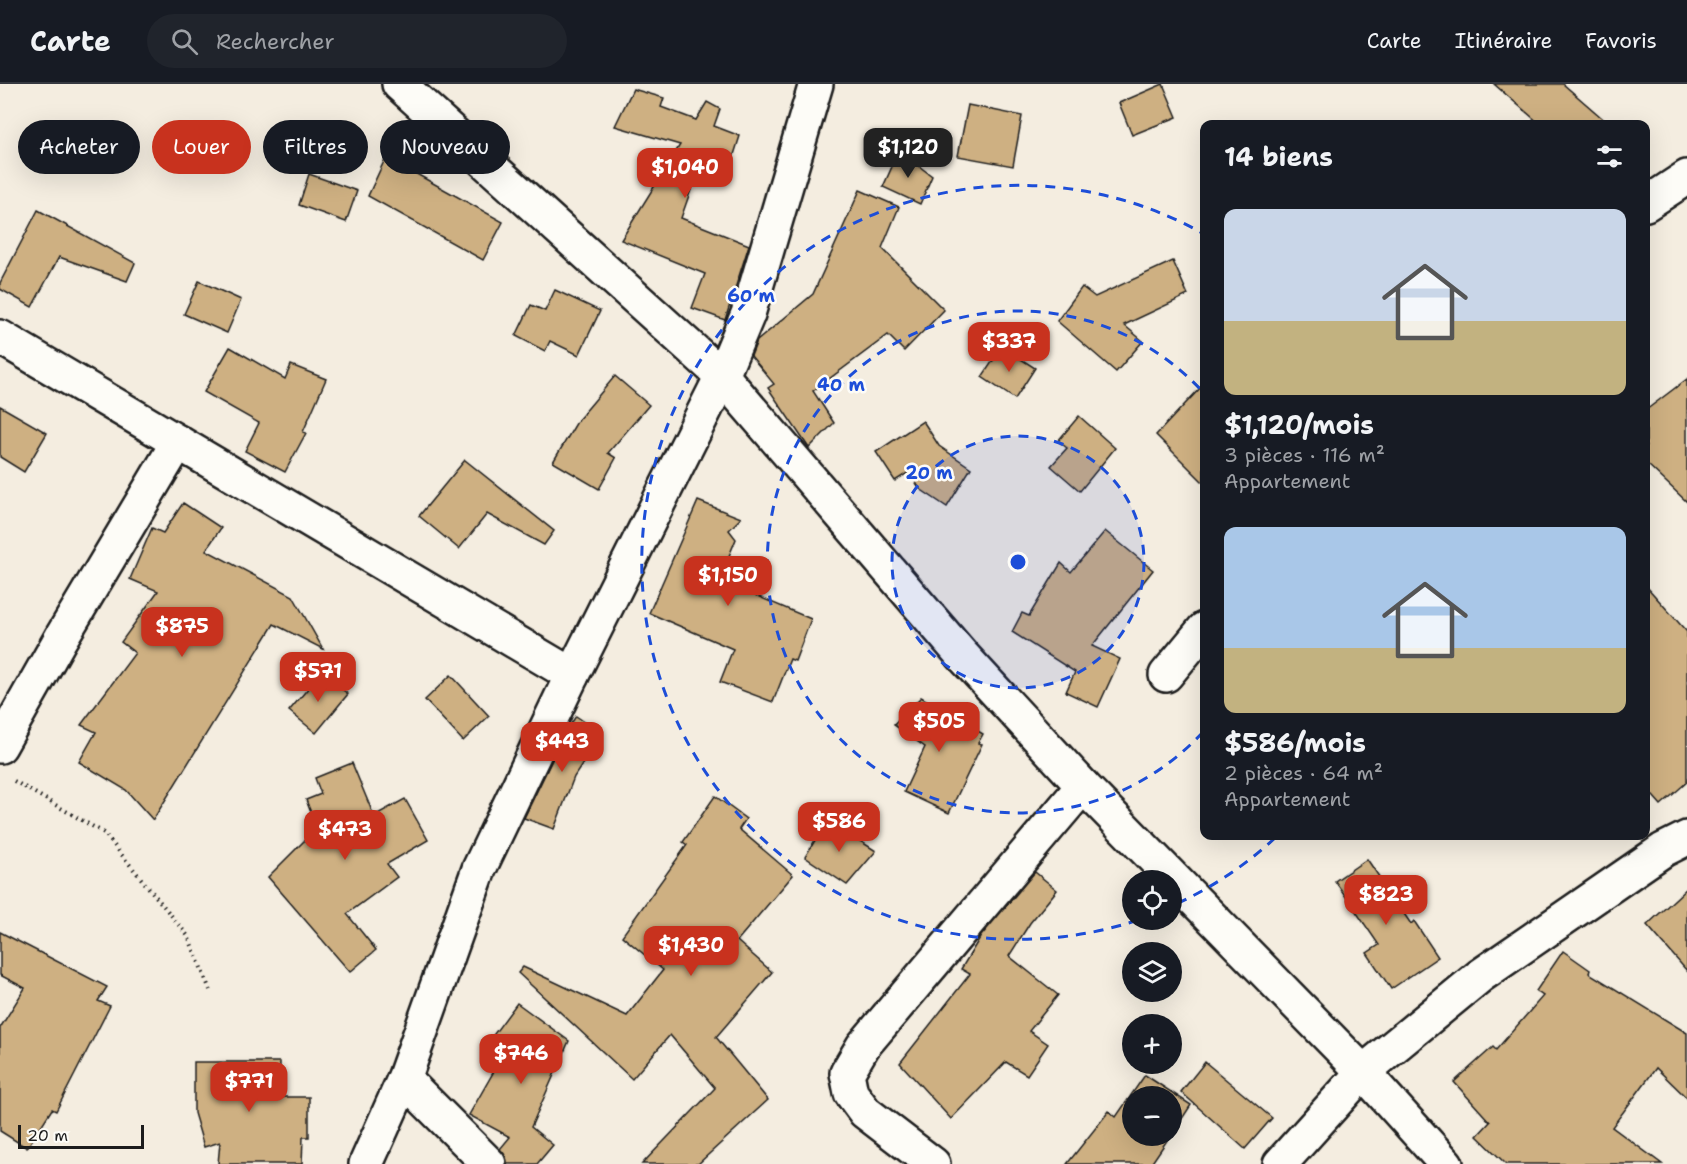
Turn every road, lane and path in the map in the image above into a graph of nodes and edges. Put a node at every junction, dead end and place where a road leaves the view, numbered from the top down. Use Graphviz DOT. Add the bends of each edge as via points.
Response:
graph roads {
  1 [pos="399,84"];
  2 [pos="816,84"];
  3 [pos="1687,177"];
  4 [pos="1650,201"];
  5 [pos="0,337"];
  6 [pos="722,376"];
  7 [pos="178,442"];
  8 [pos="1200,633"];
  9 [pos="572,675"];
  10 [pos="1166,675"];
  11 [pos="0,747"];
  12 [pos="9,779"];
  13 [pos="1083,786"];
  14 [pos="1687,838"];
  15 [pos="210,990"];
  16 [pos="1363,1072"];
  17 [pos="405,1079"];
  18 [pos="366,1164"];
  19 [pos="489,1164"];
  20 [pos="933,1164"];
  21 [pos="1280,1164"];
  22 [pos="1446,1164"];
  1 -- 6 [label="street"];
  2 -- 6 [label="street" via="748,314"];
  3 -- 4 [label="street"];
  5 -- 7 [label="street"];
  6 -- 9 [label="street"];
  6 -- 13 [label="street" via="962,655"];
  7 -- 9 [label="street"];
  7 -- 11 [label="street"];
  8 -- 10 [label="street"];
  9 -- 17 [label="street" via="479,869"];
  12 -- 15 [label="path" via="104,833 188,936"];
  13 -- 16 [label="street"];
  13 -- 20 [label="street" via="863,1046 847,1073 851,1093 865,1112"];
  14 -- 16 [label="street" via="1663,850 1480,976"];
  16 -- 21 [label="street"];
  16 -- 22 [label="street"];
  17 -- 18 [label="street"];
  17 -- 19 [label="street"];
}
